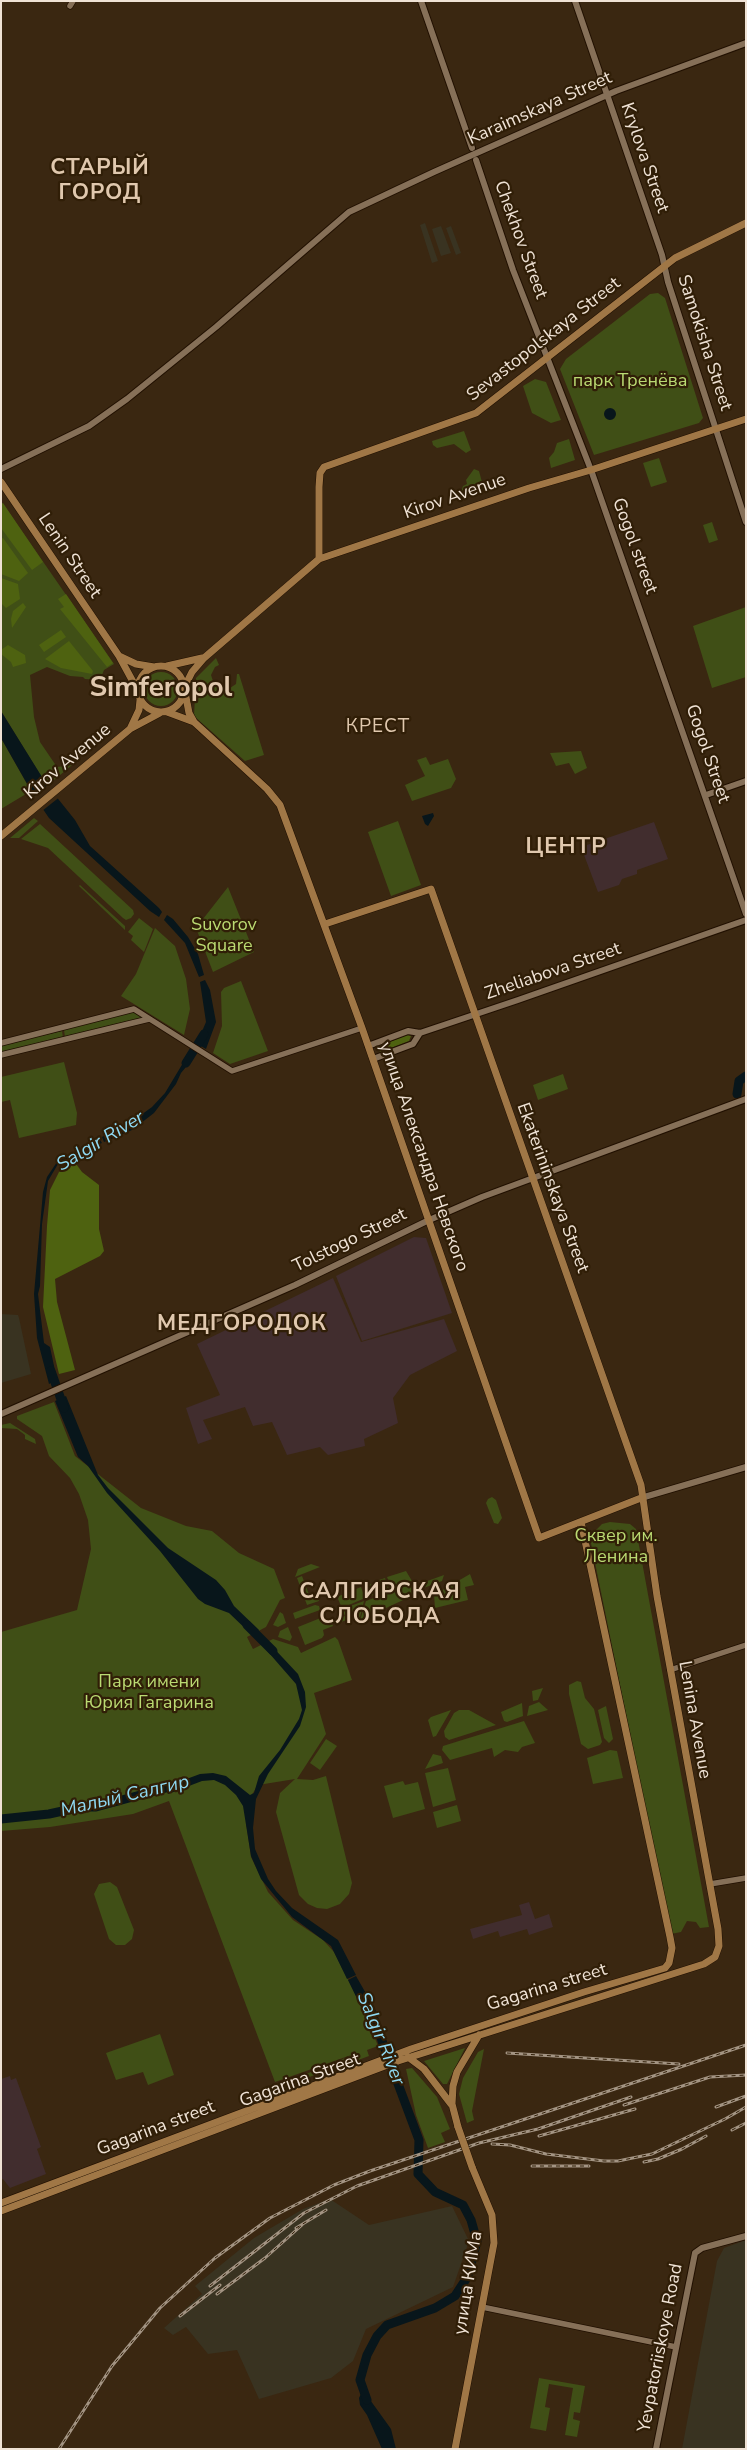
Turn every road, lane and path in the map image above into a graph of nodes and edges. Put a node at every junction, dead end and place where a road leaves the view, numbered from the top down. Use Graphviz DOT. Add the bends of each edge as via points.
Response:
graph roads {
  1 [pos="421,1"];
  2 [pos="575,1"];
  3 [pos="746,43"];
  4 [pos="607,96"];
  5 [pos="472,148"];
  6 [pos="476,160"];
  7 [pos="746,222"];
  8 [pos="664,267"];
  9 [pos="547,360"];
  10 [pos="746,419"];
  11 [pos="716,428"];
  12 [pos="1,469"];
  13 [pos="591,470"];
  14 [pos="1,482"];
  15 [pos="746,522"];
  16 [pos="319,559"];
  17 [pos="119,656"];
  18 [pos="204,658"];
  19 [pos="164,666"];
  20 [pos="155,667"];
  21 [pos="184,690"];
  22 [pos="138,691"];
  23 [pos="140,700"];
  24 [pos="163,712"];
  25 [pos="194,722"];
  26 [pos="130,729"];
  27 [pos="746,781"];
  28 [pos="706,795"];
  29 [pos="1,836"];
  30 [pos="746,914"];
  31 [pos="746,920"];
  32 [pos="325,924"];
  33 [pos="475,1014"];
  34 [pos="150,1019"];
  35 [pos="362,1028"];
  36 [pos="420,1033"];
  37 [pos="1,1043"];
  38 [pos="368,1046"];
  39 [pos="1,1055"];
  40 [pos="373,1059"];
  41 [pos="746,1099"];
  42 [pos="532,1178"];
  43 [pos="427,1221"];
  44 [pos="1,1414"];
  45 [pos="746,1467"];
  46 [pos="641,1498"];
  47 [pos="581,1522"];
  48 [pos="746,1645"];
  49 [pos="670,1670"];
  50 [pos="746,1878"];
  51 [pos="710,1884"];
  52 [pos="719,1946"];
  53 [pos="488,2023"];
  54 [pos="478,2036"];
  55 [pos="399,2057"];
  56 [pos="410,2058"];
  57 [pos="379,2065"];
  58 [pos="452,2104"];
  59 [pos="1,2203"];
  60 [pos="1,2211"];
  61 [pos="746,2236"];
  62 [pos="482,2307"];
  63 [pos="676,2347"];
  64 [pos="455,2449"];
  65 [pos="656,2449"];
  1 -- 5 [label="main road"];
  2 -- 4 [label="main road, Krylova Street"];
  3 -- 4 [label="main road, Karaimskaya Street"];
  4 -- 8 [label="main road, Krylova Street"];
  4 -- 12 [label="main road, Karaimskaya Street" via="350,212 127,399 89,426"];
  6 -- 9 [label="main road, Chekhov Street"];
  7 -- 8 [label="main road, Sevastopolskaya Street"];
  8 -- 9 [label="main road, Sevastopolskaya Street"];
  8 -- 11 [label="main road, Samokisha Street"];
  9 -- 13 [label="main road, Chekhov Street"];
  9 -- 16 [label="main road, Sevastopolskaya Street" via="489,405 468,417 322,469"];
  10 -- 11 [label="main road, Kirov Avenue"];
  11 -- 13 [label="main road, Kirov Avenue"];
  11 -- 15 [label="main road, Samokisha Street"];
  13 -- 16 [label="main road, Kirov Avenue"];
  13 -- 28 [label="main road, Gogol street"];
  14 -- 17 [label="main road"];
  16 -- 18 [label="main road, Kirov Avenue"];
  17 -- 20 [label="main road" via="136,664"];
  17 -- 22 [label="main road"];
  18 -- 19 [label="main road, Kirov Avenue"];
  18 -- 21 [label="main road, Kirov Avenue" via="192,672"];
  19 -- 20 [label="main road"];
  19 -- 21 [label="main road" via="180,676"];
  20 -- 22 [label="main road" via="141,677"];
  21 -- 24 [label="main road" via="177,706"];
  21 -- 25 [label="main road"];
  22 -- 23 [label="main road"];
  23 -- 24 [label="main road" via="148,709"];
  23 -- 26 [label="main road, Kirov Avenue"];
  24 -- 25 [label="main road"];
  24 -- 26 [label="main road, Kirov Avenue"];
  25 -- 32 [label="main road, улица Александра Невского" via="280,805"];
  26 -- 29 [label="main road, Kirov Avenue"];
  27 -- 28 [label="main road"];
  28 -- 30 [label="main road, Gogol Street"];
  31 -- 33 [label="main road, Zheliabova Street"];
  32 -- 33 [label="main road, Ekaterininskaya Street" via="431,889"];
  32 -- 35 [label="main road, улица Александра Невского"];
  33 -- 36 [label="main road, Zheliabova Street"];
  33 -- 42 [label="main road, Ekaterininskaya Street"];
  34 -- 35 [label="street" via="232,1071"];
  34 -- 37 [label="street" via="134,1008"];
  34 -- 39 [label="street"];
  35 -- 38 [label="main road, улица Александра Невского"];
  36 -- 38 [label="main road, Zheliabova Street" via="408,1031"];
  36 -- 40 [label="main road" via="413,1044"];
  38 -- 40 [label="main road, улица Александра Невского"];
  40 -- 43 [label="main road, улица Александра Невского"];
  41 -- 42 [label="main road, Tolstogo Street"];
  42 -- 43 [label="main road, Tolstogo Street"];
  42 -- 46 [label="main road, Ekaterininskaya Street" via="614,1405 640,1485"];
  43 -- 44 [label="main road, Tolstogo Street" via="295,1285"];
  43 -- 47 [label="main road, улица Александра Невского" via="539,1538"];
  45 -- 46 [label="main road"];
  46 -- 47 [label="main road"];
  46 -- 49 [label="main road, Lenina Avenue"];
  47 -- 53 [label="main road, Gagarina street" via="669,1934 671,1956 666,1968"];
  48 -- 49 [label="street"];
  49 -- 51 [label="main road, Lenina Avenue"];
  50 -- 51 [label="street"];
  51 -- 52 [label="main road, Lenina Avenue"];
  52 -- 54 [label="main road, Gagarina Street" via="715,1957 704,1964"];
  53 -- 54 [label="main road"];
  53 -- 55 [label="main road, Gagarina street"];
  54 -- 56 [label="main road, Gagarina Street"];
  54 -- 58 [label="main road" via="454,2079"];
  55 -- 56 [label="main road, Gagarina Street"];
  55 -- 57 [label="main road, Gagarina Street"];
  56 -- 58 [label="main road" via="419,2063"];
  57 -- 59 [label="main road, Gagarina street"];
  57 -- 60 [label="main road, Gagarina Street"];
  58 -- 62 [label="main road, улица КИМа, bridge" via="494,2229 491,2265"];
  61 -- 63 [label="main road, Yevpatoriiskoye Road" via="702,2248 695,2253"];
  62 -- 63 [label="street"];
  62 -- 64 [label="main road, улица КИМа"];
  63 -- 65 [label="main road, Yevpatoriiskoye Road"];
}
